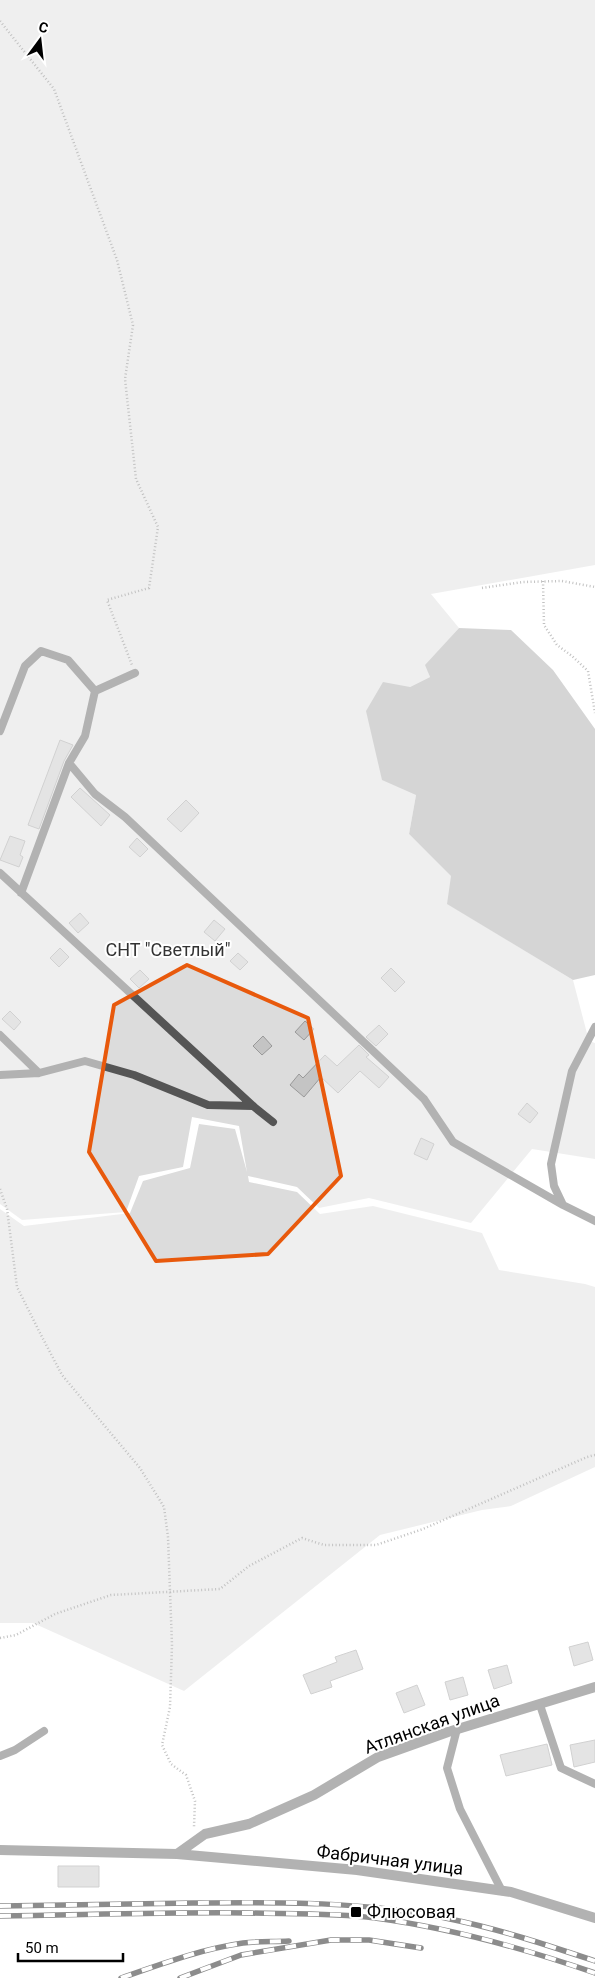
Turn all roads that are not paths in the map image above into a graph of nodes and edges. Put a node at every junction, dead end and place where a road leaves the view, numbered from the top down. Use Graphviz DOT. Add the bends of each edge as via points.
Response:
graph roads {
  1 [pos="135,673"];
  2 [pos="96,691"];
  3 [pos="0,731"];
  4 [pos="69,763"];
  5 [pos="0,874"];
  6 [pos="21,893"];
  7 [pos="595,1027"];
  8 [pos="0,1035"];
  9 [pos="39,1073"];
  10 [pos="0,1075"];
  11 [pos="253,1106"];
  12 [pos="273,1122"];
  13 [pos="563,1205"];
  14 [pos="595,1222"];
  15 [pos="595,1687"];
  16 [pos="540,1704"];
  17 [pos="458,1729"];
  18 [pos="44,1731"];
  19 [pos="0,1756"];
  20 [pos="595,1784"];
  21 [pos="0,1850"];
  22 [pos="177,1854"];
  23 [pos="502,1891"];
  24 [pos="595,1918"];
  1 -- 2 [label="lane"];
  2 -- 3 [label="lane" via="68,660 41,651 25,666"];
  2 -- 4 [label="lane" via="85,736"];
  4 -- 6 [label="lane"];
  4 -- 13 [label="lane" via="95,794 125,817 424,1099 453,1142"];
  5 -- 6 [label="lane"];
  6 -- 11 [label="lane"];
  7 -- 13 [label="lane" via="572,1071 551,1164 554,1186"];
  8 -- 9 [label="lane"];
  9 -- 10 [label="lane"];
  9 -- 11 [label="lane" via="86,1061 208,1105"];
  11 -- 12 [label="lane"];
  13 -- 14 [label="lane"];
  15 -- 16 [label="street, Атлянская улица"];
  16 -- 17 [label="street, Атлянская улица"];
  16 -- 20 [label="lane" via="560,1768"];
  17 -- 22 [label="street, Атлянская улица" via="378,1757 314,1795 250,1824 205,1834"];
  17 -- 23 [label="lane" via="447,1768 460,1810"];
  18 -- 19 [label="lane"];
  21 -- 22 [label="street, Фабричная улица"];
  22 -- 23 [label="street, Фабричная улица" via="357,1870"];
  23 -- 24 [label="street, Фабричная улица"];
}
